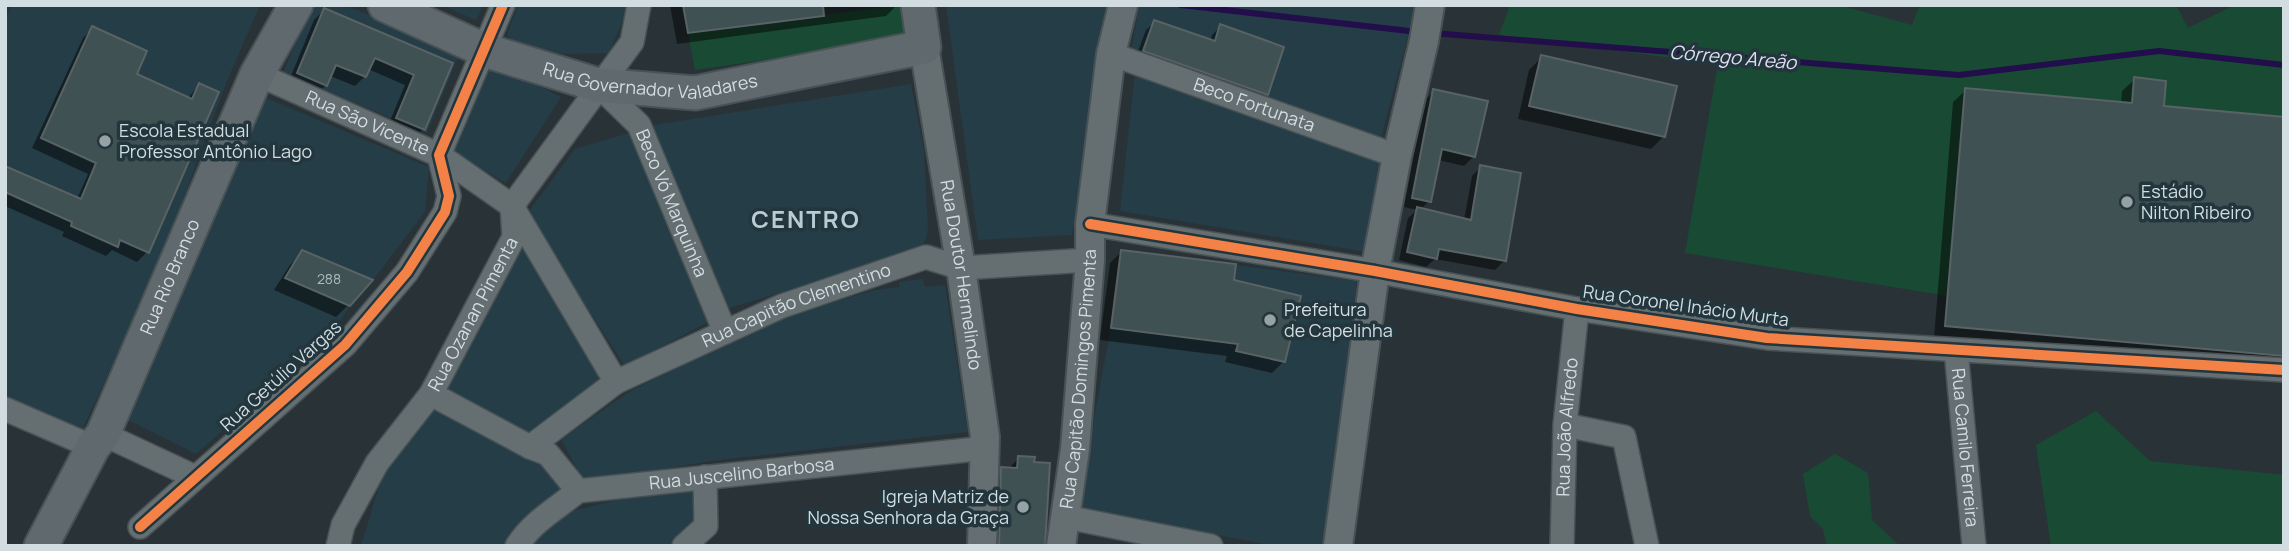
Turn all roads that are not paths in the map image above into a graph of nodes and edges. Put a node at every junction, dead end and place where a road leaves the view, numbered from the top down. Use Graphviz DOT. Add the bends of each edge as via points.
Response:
graph roads {
  1 [pos="296,5"];
  2 [pos="385,5"];
  3 [pos="503,5"];
  4 [pos="639,5"];
  5 [pos="918,5"];
  6 [pos="1123,5"];
  7 [pos="1428,20"];
  8 [pos="924,47"];
  9 [pos="484,50"];
  10 [pos="1111,54"];
  11 [pos="257,74"];
  12 [pos="598,85"];
  13 [pos="439,155"];
  14 [pos="1397,156"];
  15 [pos="512,206"];
  16 [pos="1090,224"];
  17 [pos="1090,260"];
  18 [pos="961,268"];
  19 [pos="1375,271"];
  20 [pos="1577,309"];
  21 [pos="725,332"];
  22 [pos="1956,350"];
  23 [pos="2284,370"];
  24 [pos="616,382"];
  25 [pos="431,394"];
  26 [pos="5,409"];
  27 [pos="1565,425"];
  28 [pos="98,441"];
  29 [pos="530,447"];
  30 [pos="986,448"];
  31 [pos="195,477"];
  32 [pos="705,477"];
  33 [pos="578,491"];
  34 [pos="1066,517"];
  35 [pos="140,527"];
  36 [pos="41,546"];
  37 [pos="338,546"];
  38 [pos="517,546"];
  39 [pos="684,546"];
  40 [pos="982,546"];
  41 [pos="1061,546"];
  42 [pos="1211,546"];
  43 [pos="1338,546"];
  44 [pos="1562,546"];
  45 [pos="1647,546"];
  46 [pos="1974,546"];
  1 -- 11 [label="main road, Rua Rio Branco"];
  2 -- 9 [label="main road, Rua Governador Valadares"];
  3 -- 9 [label="street"];
  4 -- 12 [label="street" via="632,42"];
  5 -- 8 [label="main road, Rua Doutor Hermelindo"];
  6 -- 10 [label="street, Rua Capitão Domingos Pimenta"];
  7 -- 14 [label="street"];
  8 -- 12 [label="main road, Rua Governador Valadares" via="695,93"];
  8 -- 18 [label="street, Rua Doutor Hermelindo"];
  9 -- 12 [label="main road, Rua Governador Valadares"];
  9 -- 13 [label="street"];
  10 -- 14 [label="street, Beco Fortunata"];
  10 -- 16 [label="street, Rua Capitão Domingos Pimenta"];
  11 -- 13 [label="street, Rua São Vicente"];
  11 -- 28 [label="main road, Rua Rio Branco"];
  12 -- 15 [label="street"];
  12 -- 21 [label="street, Beco Vó Marquinha" via="639,125"];
  13 -- 15 [label="street, Rua São Vicente"];
  13 -- 31 [label="street, Rua Getúlio Vargas" via="449,196 445,212 407,272 345,345"];
  14 -- 19 [label="street"];
  15 -- 24 [label="street, Rua São Vicente"];
  15 -- 25 [label="street, Rua Ozanan Pimenta" via="514,237"];
  16 -- 17 [label="street, Rua Capitão Domingos Pimenta"];
  16 -- 19 [label="street, Rua Coronel Inácio Murta"];
  17 -- 18 [label="street, Rua Capitão Clementino"];
  17 -- 34 [label="street, Rua Capitão Domingos Pimenta"];
  18 -- 21 [label="street, Rua Capitão Clementino" via="926,257 782,306"];
  18 -- 30 [label="street, Rua Doutor Hermelindo"];
  19 -- 20 [label="street, Rua Coronel Inácio Murta"];
  19 -- 43 [label="street"];
  20 -- 22 [label="street, Rua Coronel Inácio Murta" via="1767,338"];
  20 -- 27 [label="street, Rua João Alfredo"];
  21 -- 24 [label="street, Rua Capitão Clementino"];
  22 -- 23 [label="street, Rua Coronel Inácio Murta"];
  22 -- 46 [label="street, Rua Camilo Ferreira"];
  24 -- 29 [label="street, Rua Capitão Clementino"];
  25 -- 29 [label="street"];
  25 -- 37 [label="street, Rua Ozanan Pimenta" via="377,463 343,525"];
  26 -- 28 [label="street"];
  27 -- 44 [label="street, Rua João Alfredo"];
  27 -- 45 [label="street" via="1624,437"];
  28 -- 31 [label="street"];
  28 -- 36 [label="main road, Rua Rio Branco"];
  29 -- 33 [label="street" via="548,454"];
  30 -- 32 [label="street, Rua Juscelino Barbosa"];
  30 -- 40 [label="street, Rua Doutor Hermelindo"];
  31 -- 35 [label="street, Rua Getúlio Vargas"];
  32 -- 33 [label="street, Rua Juscelino Barbosa"];
  32 -- 39 [label="street" via="706,526"];
  33 -- 38 [label="street, Rua Juscelino Barbosa" via="547,513"];
  34 -- 41 [label="street, Rua Capitão Domingos Pimenta"];
  34 -- 42 [label="street"];
}
